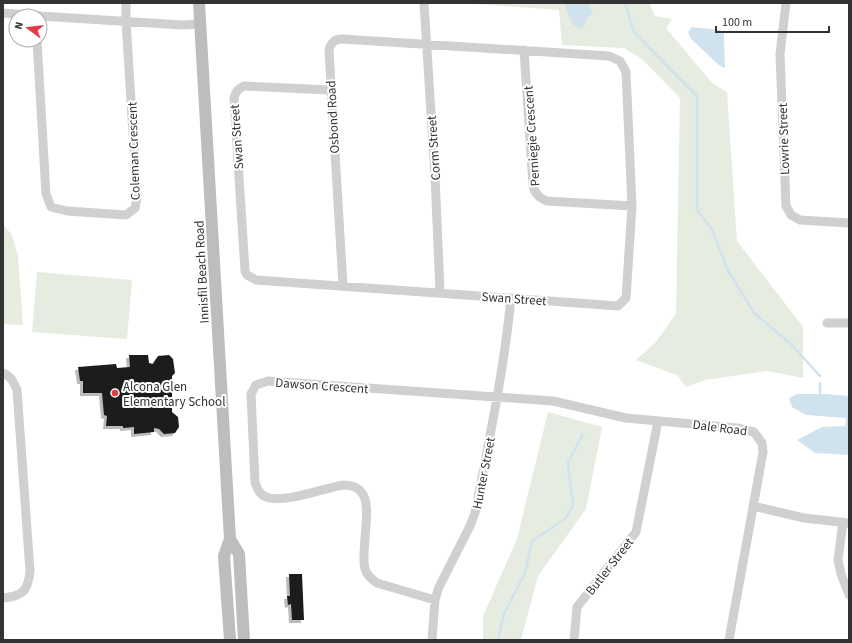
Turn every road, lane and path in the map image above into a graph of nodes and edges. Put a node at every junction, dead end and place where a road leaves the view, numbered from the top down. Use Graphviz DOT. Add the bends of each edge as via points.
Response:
graph roads {
  1 [pos="126,3"];
  2 [pos="199,3"];
  3 [pos="424,3"];
  4 [pos="786,3"];
  5 [pos="48,16"];
  6 [pos="126,20"];
  7 [pos="200,24"];
  8 [pos="426,45"];
  9 [pos="37,48"];
  10 [pos="524,50"];
  11 [pos="330,90"];
  12 [pos="632,206"];
  13 [pos="849,223"];
  14 [pos="343,286"];
  15 [pos="440,292"];
  16 [pos="511,298"];
  17 [pos="826,323"];
  18 [pos="849,323"];
  19 [pos="3,373"];
  20 [pos="498,397"];
  21 [pos="658,421"];
  22 [pos="753,506"];
  23 [pos="846,523"];
  24 [pos="230,539"];
  25 [pos="849,595"];
  26 [pos="3,598"];
  27 [pos="435,600"];
  28 [pos="230,640"];
  29 [pos="244,640"];
  30 [pos="432,640"];
  31 [pos="574,640"];
  32 [pos="729,640"];
  1 -- 6 [label="street"];
  2 -- 7 [label="main road, Innisfil Beach Road"];
  3 -- 8 [label="street, Corm Street"];
  4 -- 13 [label="street, Lowrie Street" via="780,54 786,206 792,215 800,220"];
  5 -- 6 [label="street"];
  6 -- 7 [label="street"];
  6 -- 9 [label="street, Coleman Crescent" via="137,198 135,208 126,215 51,207 46,194"];
  7 -- 24 [label="main road, Innisfil Beach Road"];
  8 -- 10 [label="street, Swan Street"];
  8 -- 11 [label="street, Osbond Road" via="336,40 329,50"];
  8 -- 15 [label="street, Corm Street"];
  10 -- 12 [label="street, Perniegie Crescent" via="533,185 536,194 546,201"];
  10 -- 12 [label="street, Swan Street" via="609,56 623,64 626,72"];
  11 -- 14 [label="street, Osbond Road"];
  11 -- 14 [label="street, Swan Street" via="244,86 238,89 234,98 245,271 256,280"];
  12 -- 16 [label="street, Swan Street" via="626,298 618,306"];
  14 -- 15 [label="street, Swan Street"];
  15 -- 16 [label="street, Swan Street"];
  16 -- 20 [label="street, Hunter Street"];
  17 -- 18 [label="street"];
  19 -- 26 [label="street" via="12,380 17,390 30,571 28,584 22,593"];
  20 -- 21 [label="street, Dale Road" via="553,401 626,418"];
  20 -- 27 [label="street, Hunter Street" via="475,513"];
  20 -- 27 [label="street, Dawson Crescent" via="268,381 256,385 251,394 255,482 258,490 272,498 302,496 343,485 357,489 363,493 366,500 365,571 377,583"];
  21 -- 22 [label="street, Dale Road" via="737,428 754,432 762,443 763,452"];
  21 -- 31 [label="street, Butler Street" via="636,532 577,607"];
  22 -- 23 [label="street" via="804,518"];
  22 -- 32 [label="street, Dale Road"];
  23 -- 25 [label="street" via="838,560"];
  24 -- 28 [label="main road, Innisfil Beach Road" via="224,556"];
  24 -- 29 [label="main road, Innisfil Beach Road" via="239,554"];
  27 -- 30 [label="street, Hunter Street"];
}
